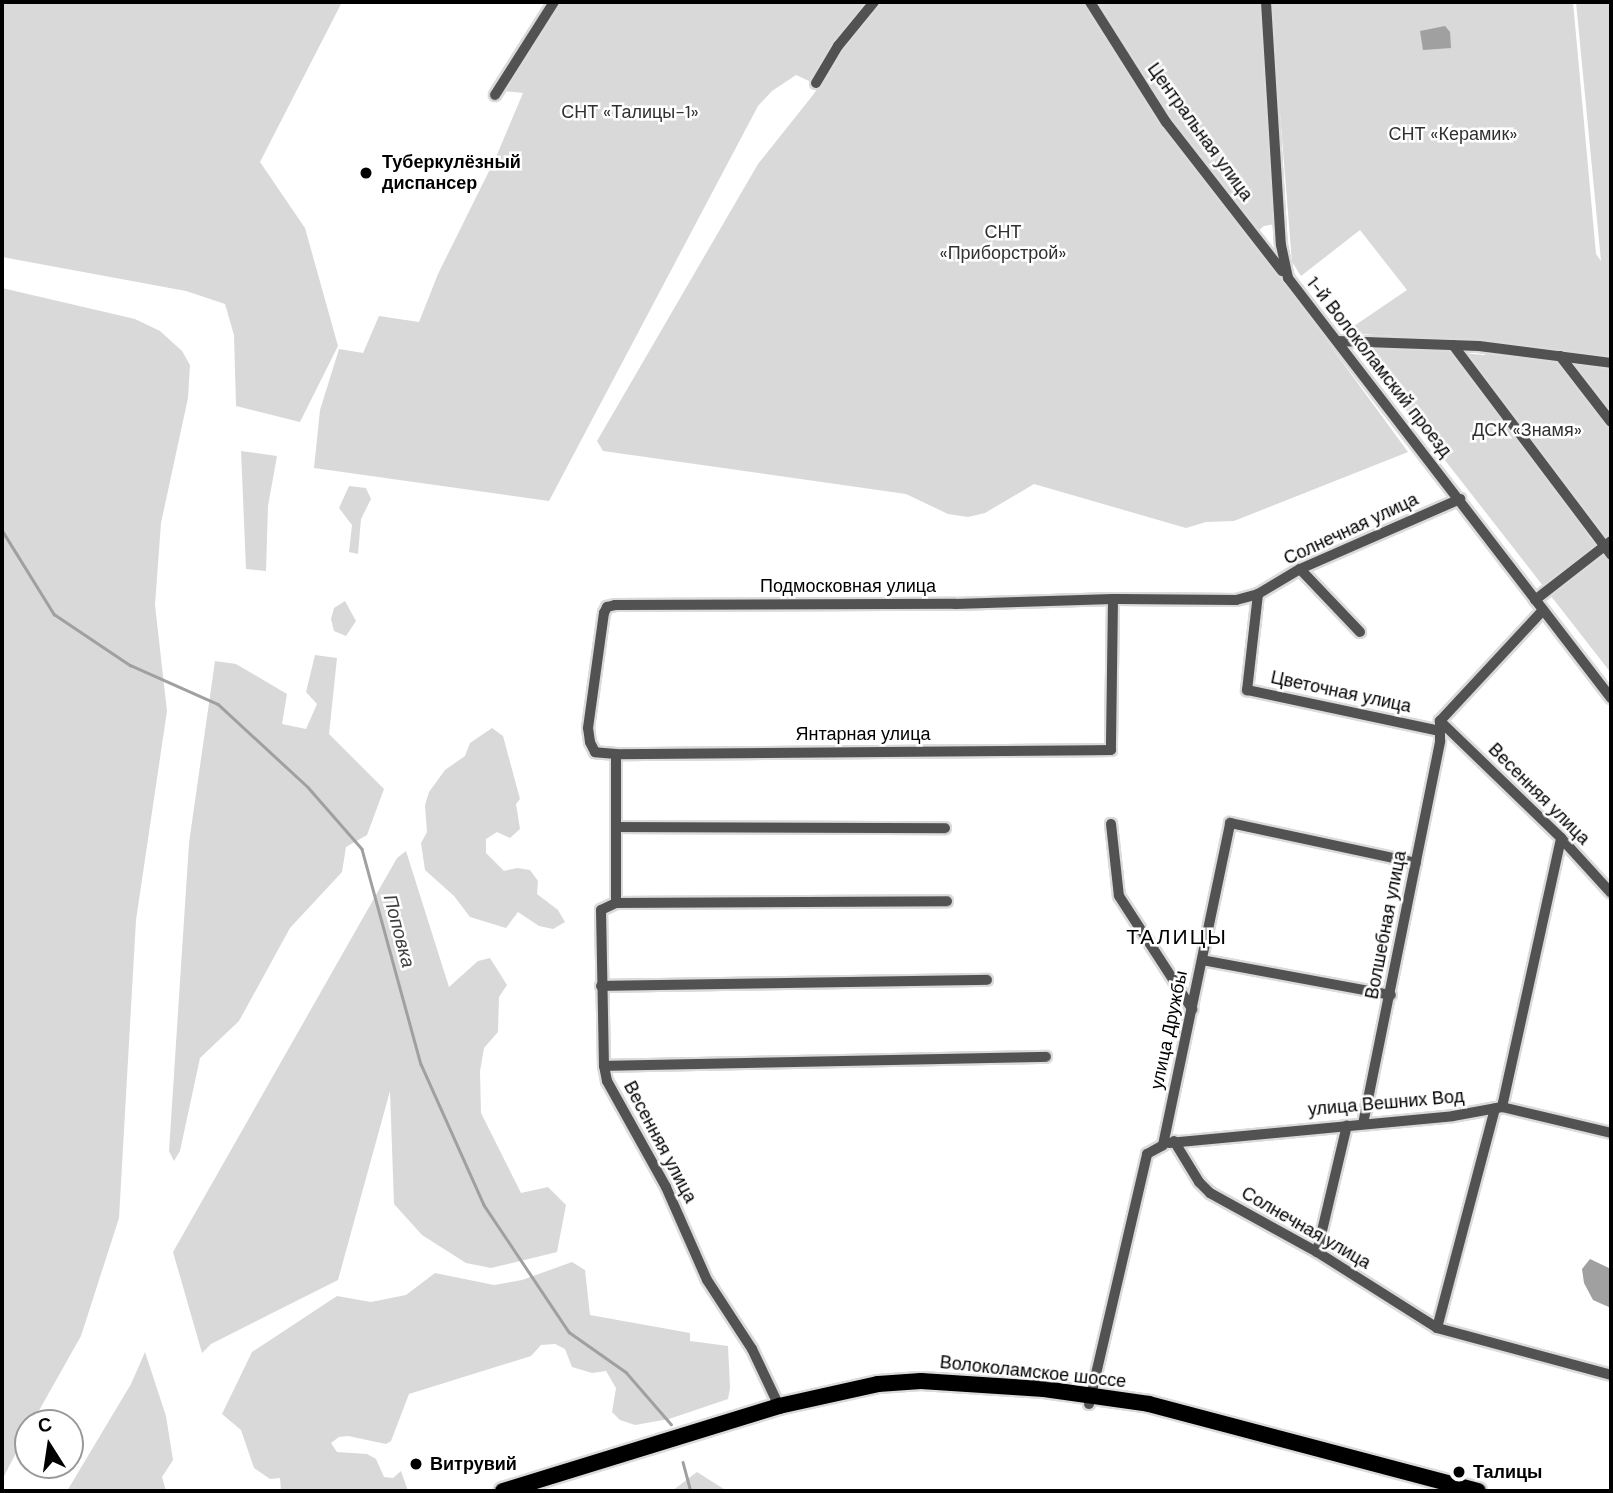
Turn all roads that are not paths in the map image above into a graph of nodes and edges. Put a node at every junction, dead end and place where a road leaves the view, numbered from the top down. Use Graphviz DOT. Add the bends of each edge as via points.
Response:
graph roads {
  1 [pos="554,2"];
  2 [pos="874,2"];
  3 [pos="1090,2"];
  4 [pos="1266,2"];
  5 [pos="816,83"];
  6 [pos="495,95"];
  7 [pos="1288,278"];
  8 [pos="1336,341"];
  9 [pos="1453,345"];
  10 [pos="1560,356"];
  11 [pos="1611,363"];
  12 [pos="1611,422"];
  13 [pos="1460,499"];
  14 [pos="1609,547"];
  15 [pos="1300,569"];
  16 [pos="1258,594"];
  17 [pos="1113,599"];
  18 [pos="1535,600"];
  19 [pos="1543,610"];
  20 [pos="1360,632"];
  21 [pos="1611,698"];
  22 [pos="1440,726"];
  23 [pos="616,754"];
  24 [pos="1111,824"];
  25 [pos="616,827"];
  26 [pos="945,828"];
  27 [pos="1561,838"];
  28 [pos="1416,863"];
  29 [pos="1611,894"];
  30 [pos="947,901"];
  31 [pos="616,903"];
  32 [pos="1202,960"];
  33 [pos="987,980"];
  34 [pos="601,986"];
  35 [pos="1391,995"];
  36 [pos="1192,1009"];
  37 [pos="1046,1057"];
  38 [pos="604,1066"];
  39 [pos="1499,1108"];
  40 [pos="1363,1124"];
  41 [pos="1347,1125"];
  42 [pos="1611,1133"];
  43 [pos="1174,1142"];
  44 [pos="1163,1144"];
  45 [pos="1317,1252"];
  46 [pos="1437,1328"];
  47 [pos="1611,1375"];
  48 [pos="1090,1399"];
  49 [pos="779,1406"];
  50 [pos="1437,1488"];
  51 [pos="503,1491"];
  52 [pos="535,1491"];
  53 [pos="1479,1491"];
  1 -- 6 [label="street"];
  2 -- 5 [label="street" via="838,46"];
  3 -- 7 [label="street, Центральная улица" via="1166,122"];
  4 -- 7 [label="street, 1-й Волоколамский проезд" via="1282,254"];
  7 -- 8 [label="street, 1-й Волоколамский проезд"];
  8 -- 9 [label="street"];
  8 -- 13 [label="street, 1-й Волоколамский проезд"];
  9 -- 10 [label="street"];
  9 -- 14 [label="street"];
  10 -- 11 [label="street"];
  10 -- 12 [label="street"];
  13 -- 15 [label="street, Солнечная улица"];
  13 -- 18 [label="street, 1-й Волоколамский проезд"];
  14 -- 18 [label="street"];
  15 -- 16 [label="street, Солнечная улица"];
  15 -- 20 [label="street"];
  16 -- 17 [label="street, Подмосковная улица" via="1236,600"];
  16 -- 22 [label="street, Цветочная улица" via="1247,690"];
  17 -- 23 [label="street, Янтарная улица" via="1111,750"];
  17 -- 23 [label="street, Подмосковная улица" via="607,607 588,728 595,752"];
  18 -- 19 [label="street, 1-й Волоколамский проезд"];
  19 -- 21 [label="street, 1-й Волоколамский проезд"];
  19 -- 22 [label="street"];
  22 -- 27 [label="street, Весенняя улица"];
  22 -- 28 [label="street, Волшебная улица"];
  23 -- 25 [label="street"];
  24 -- 36 [label="street" via="1119,896"];
  25 -- 26 [label="street"];
  25 -- 31 [label="street"];
  27 -- 29 [label="street, Весенняя улица"];
  27 -- 39 [label="street"];
  28 -- 32 [label="street, улица Дружбы" via="1230,823"];
  28 -- 35 [label="street, Волшебная улица"];
  30 -- 31 [label="street"];
  31 -- 34 [label="street, Весенняя улица" via="608,905 599,917"];
  32 -- 35 [label="street"];
  32 -- 36 [label="street, улица Дружбы"];
  33 -- 34 [label="street"];
  34 -- 38 [label="street, Весенняя улица"];
  35 -- 40 [label="street, Волшебная улица"];
  36 -- 44 [label="street, улица Дружбы"];
  37 -- 38 [label="street"];
  38 -- 49 [label="street, Весенняя улица" via="616,1102"];
  39 -- 40 [label="street, улица Вешних Вод"];
  39 -- 42 [label="street, улица Вешних Вод"];
  39 -- 46 [label="street"];
  40 -- 41 [label="street, улица Вешних Вод"];
  41 -- 43 [label="street, улица Вешних Вод"];
  41 -- 45 [label="street"];
  43 -- 44 [label="street, улица Вешних Вод"];
  43 -- 45 [label="street, Солнечная улица" via="1210,1193"];
  44 -- 48 [label="street" via="1147,1154"];
  45 -- 46 [label="street, Солнечная улица"];
  46 -- 47 [label="street, Солнечная улица"];
  48 -- 49 [label="main road, Волоколамское шоссе" via="997,1384 898,1381"];
  48 -- 50 [label="main road, Волоколамское шоссе"];
  48 -- 52 [label="main road, Волоколамское шоссе" via="890,1392 772,1418"];
  49 -- 51 [label="main road, Волоколамское шоссе"];
  50 -- 53 [label="main road, Волоколамское шоссе"];
}
